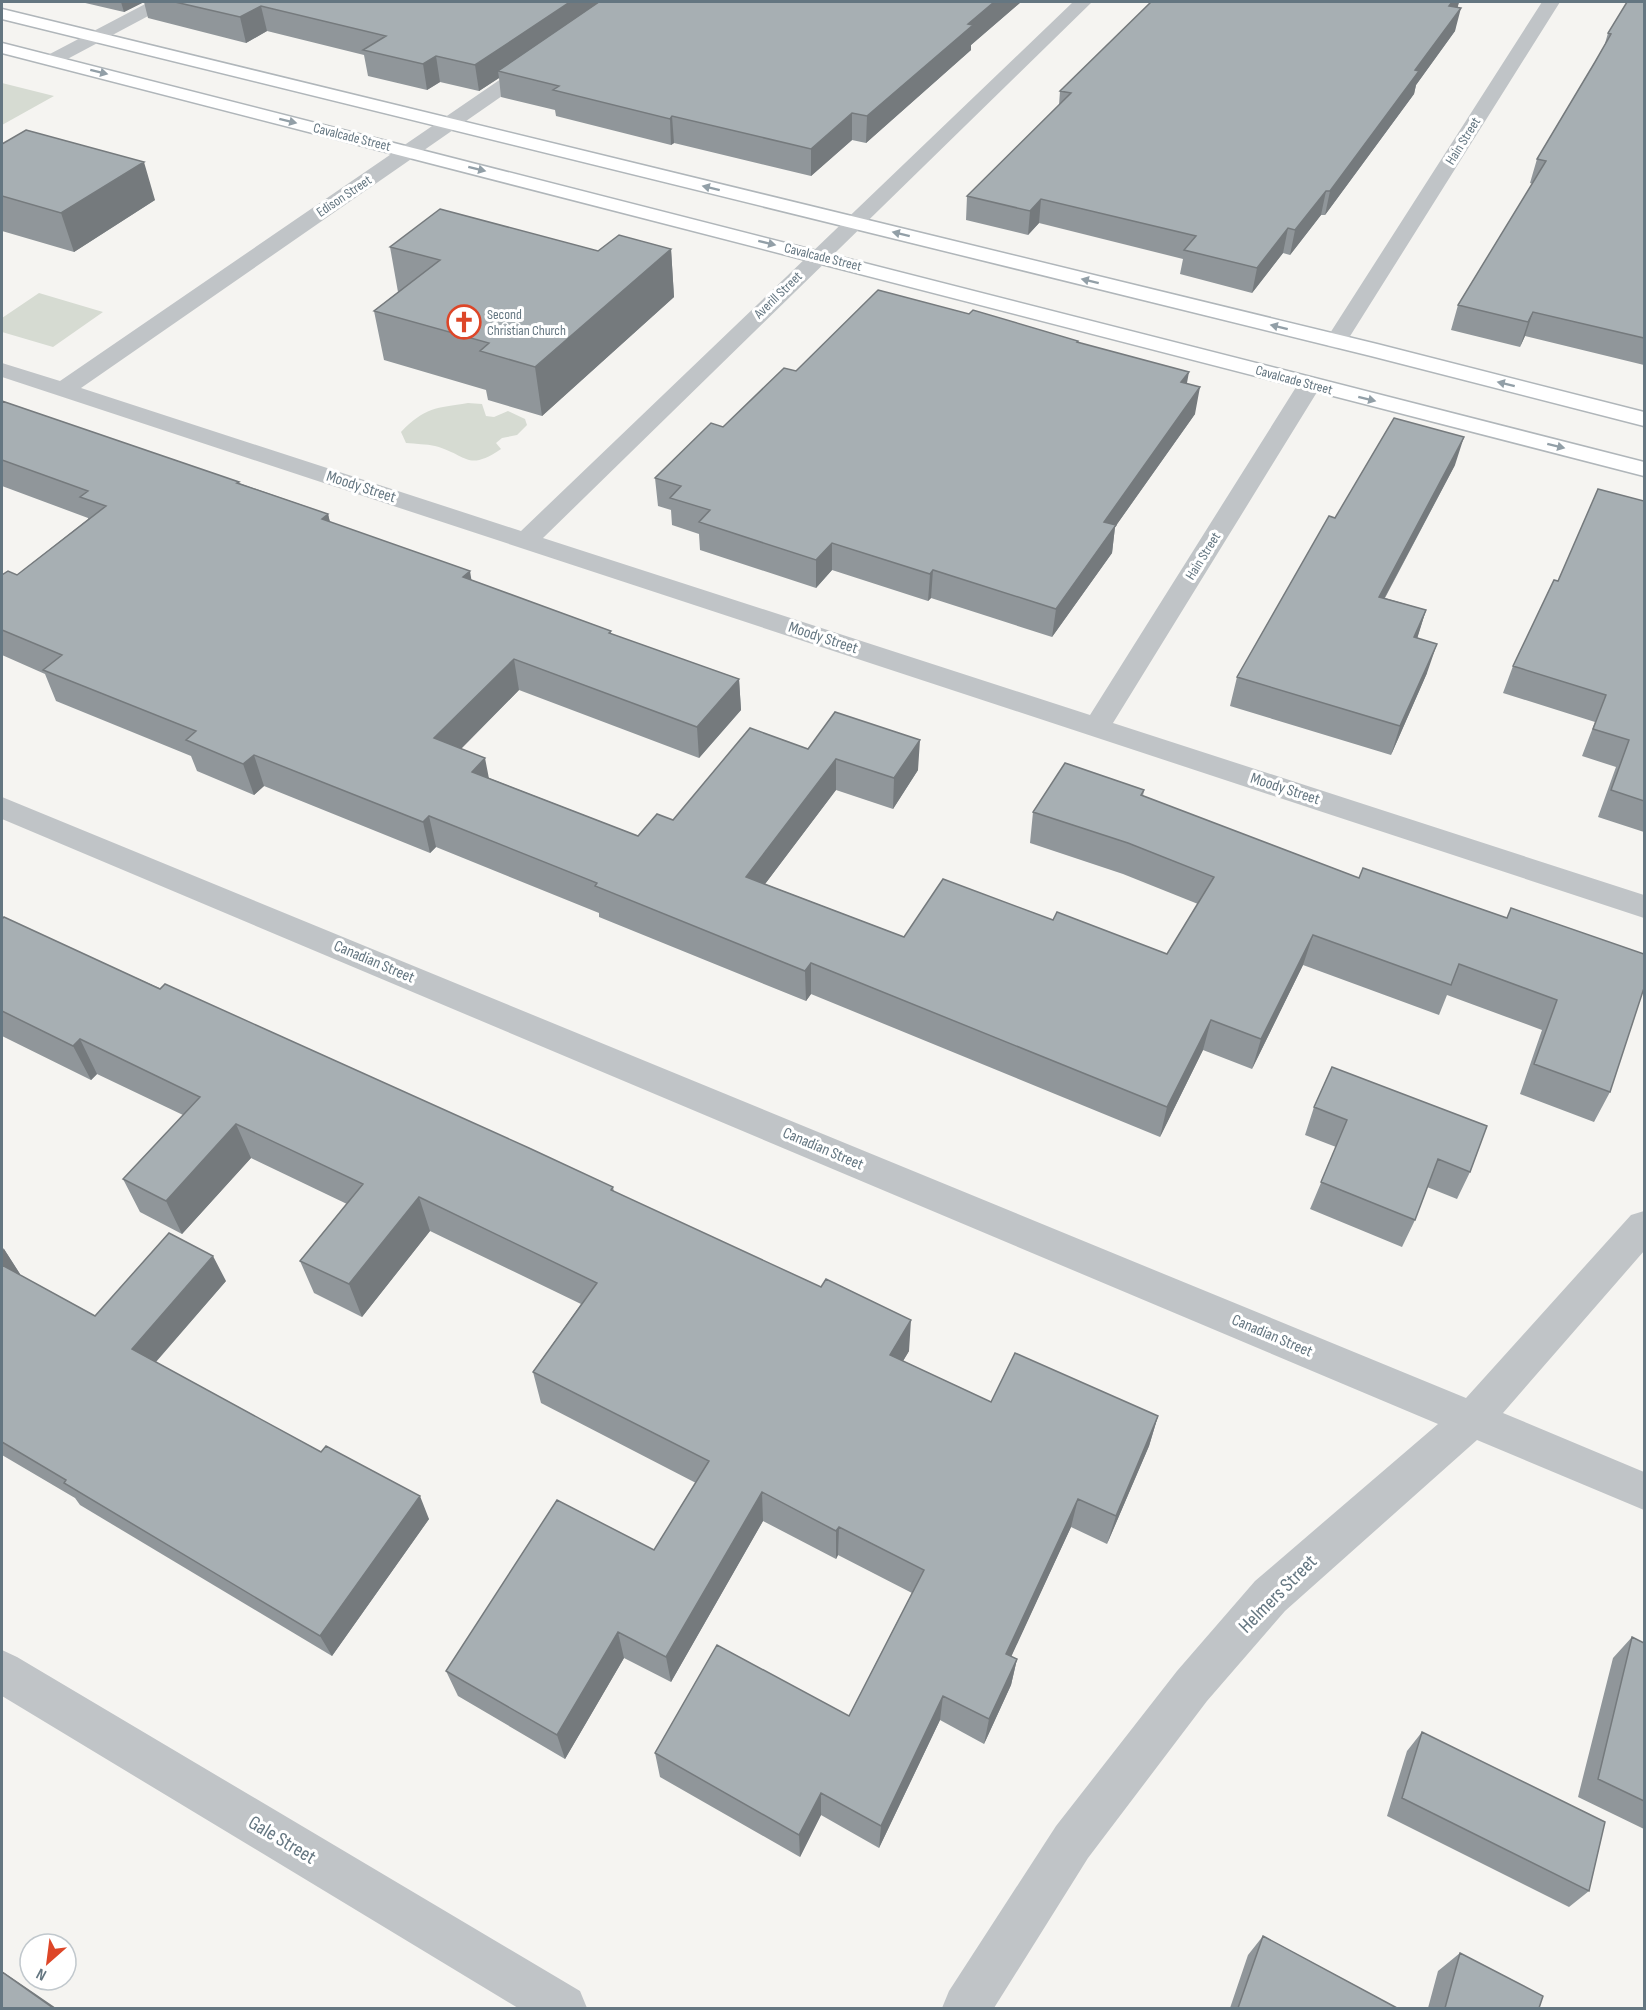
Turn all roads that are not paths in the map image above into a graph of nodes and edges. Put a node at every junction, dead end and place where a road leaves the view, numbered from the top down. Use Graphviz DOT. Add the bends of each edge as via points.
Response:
graph roads {
  1 [pos="161,2"];
  2 [pos="1083,2"];
  3 [pos="1551,2"];
  4 [pos="2,14"];
  5 [pos="96,37"];
  6 [pos="2,48"];
  7 [pos="556,49"];
  8 [pos="52,60"];
  9 [pos="450,123"];
  10 [pos="410,152"];
  11 [pos="853,222"];
  12 [pos="818,256"];
  13 [pos="1336,341"];
  14 [pos="2,370"];
  15 [pos="1310,384"];
  16 [pos="63,390"];
  17 [pos="1644,419"];
  18 [pos="1644,469"];
  19 [pos="526,540"];
  20 [pos="1096,728"];
  21 [pos="2,807"];
  22 [pos="1644,907"];
  23 [pos="1644,1226"];
  24 [pos="1473,1419"];
  25 [pos="1644,1491"];
  26 [pos="2,1672"];
  27 [pos="563,2008"];
  28 [pos="966,2008"];
  1 -- 5 [label="street"];
  2 -- 11 [label="street, Averill Street"];
  3 -- 13 [label="street, Hain Street"];
  4 -- 5 [label="main road"];
  5 -- 8 [label="street"];
  5 -- 9 [label="main road"];
  6 -- 8 [label="main road, Cavalcade Street"];
  7 -- 9 [label="street, Edison Street"];
  8 -- 10 [label="main road, Cavalcade Street, one-way"];
  9 -- 10 [label="street, Edison Street"];
  11 -- 9 [label="main road, one-way"];
  10 -- 12 [label="main road, Cavalcade Street, one-way"];
  10 -- 16 [label="street, Edison Street"];
  11 -- 12 [label="street, Averill Street"];
  13 -- 11 [label="main road, one-way"];
  12 -- 15 [label="main road, Cavalcade Street"];
  12 -- 19 [label="street, Averill Street"];
  17 -- 13 [label="main road, one-way"];
  14 -- 16 [label="street, Moody Street"];
  15 -- 18 [label="main road, Cavalcade Street, one-way"];
  15 -- 20 [label="street, Hain Street"];
  16 -- 19 [label="street, Moody Street"];
  19 -- 20 [label="street, Moody Street"];
  20 -- 22 [label="street, Moody Street"];
  21 -- 24 [label="street, Canadian Street"];
  23 -- 24 [label="street, Helmers Street"];
  24 -- 25 [label="street, Canadian Street"];
  24 -- 28 [label="street, Helmers Street" via="1270,1596 1192,1686 1072,1842"];
  26 -- 27 [label="street, Gale Street"];
}
